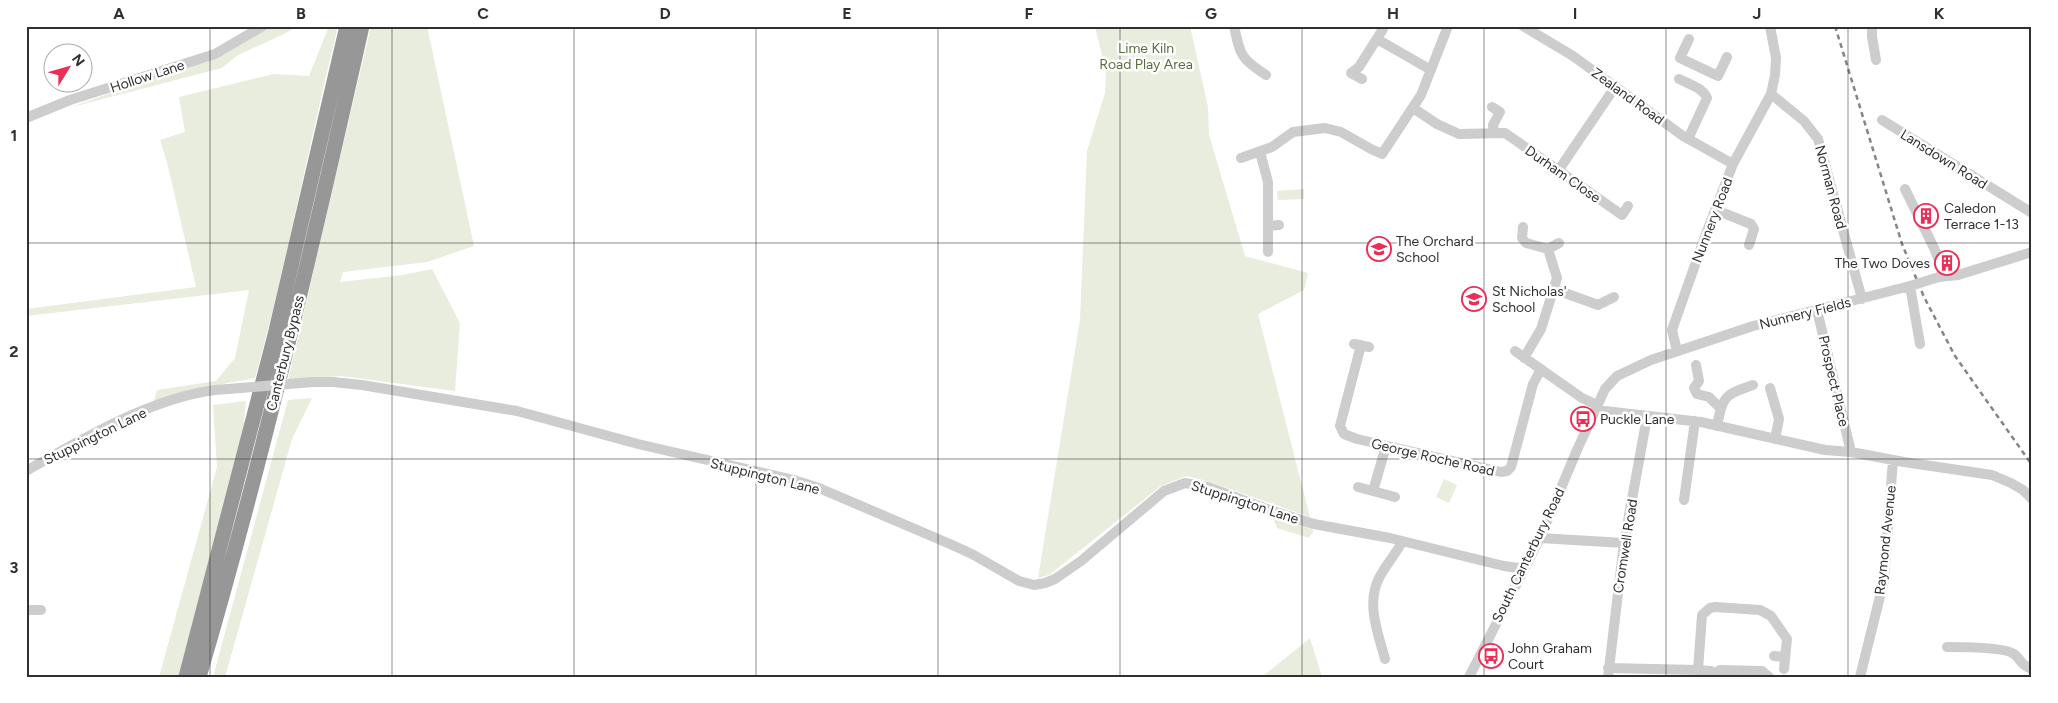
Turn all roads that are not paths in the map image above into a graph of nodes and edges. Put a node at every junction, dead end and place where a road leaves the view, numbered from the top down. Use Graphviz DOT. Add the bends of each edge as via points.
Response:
graph roads {
  1 [pos="263,26"];
  2 [pos="347,26"];
  3 [pos="362,26"];
  4 [pos="1234,26"];
  5 [pos="1448,26"];
  6 [pos="1523,26"];
  7 [pos="1770,26"];
  8 [pos="1872,26"];
  9 [pos="1383,29"];
  10 [pos="1377,39"];
  11 [pos="1689,40"];
  12 [pos="1727,57"];
  13 [pos="1876,60"];
  14 [pos="1698,67"];
  15 [pos="1431,70"];
  16 [pos="1266,75"];
  17 [pos="1362,79"];
  18 [pos="1679,79"];
  19 [pos="1690,84"];
  20 [pos="1615,87"];
  21 [pos="1771,94"];
  22 [pos="1492,107"];
  23 [pos="1413,108"];
  24 [pos="26,118"];
  25 [pos="1882,120"];
  26 [pos="1494,132"];
  27 [pos="1688,139"];
  28 [pos="1260,152"];
  29 [pos="1241,158"];
  30 [pos="1734,164"];
  31 [pos="1558,171"];
  32 [pos="1905,189"];
  33 [pos="1628,206"];
  34 [pos="1716,210"];
  35 [pos="2032,212"];
  36 [pos="1523,227"];
  37 [pos="1754,241"];
  38 [pos="1559,243"];
  39 [pos="1548,249"];
  40 [pos="1268,252"];
  41 [pos="2032,252"];
  42 [pos="1942,277"];
  43 [pos="1910,286"];
  44 [pos="1554,289"];
  45 [pos="1614,297"];
  46 [pos="1862,298"];
  47 [pos="1817,310"];
  48 [pos="1922,341"];
  49 [pos="1361,345"];
  50 [pos="1515,351"];
  51 [pos="1677,351"];
  52 [pos="1524,358"];
  53 [pos="1696,365"];
  54 [pos="1541,369"];
  55 [pos="1753,385"];
  56 [pos="1770,388"];
  57 [pos="1597,408"];
  58 [pos="1720,408"];
  59 [pos="1647,416"];
  60 [pos="1694,421"];
  61 [pos="1717,426"];
  62 [pos="1775,439"];
  63 [pos="1386,446"];
  64 [pos="1851,452"];
  65 [pos="1894,460"];
  66 [pos="26,471"];
  67 [pos="1358,487"];
  68 [pos="1373,491"];
  69 [pos="1395,497"];
  70 [pos="2032,498"];
  71 [pos="1684,500"];
  72 [pos="1540,538"];
  73 [pos="1402,542"];
  74 [pos="1624,543"];
  75 [pos="1524,567"];
  76 [pos="26,610"];
  77 [pos="40,610"];
  78 [pos="1946,647"];
  79 [pos="1381,653"];
  80 [pos="1784,669"];
  81 [pos="2032,669"];
  82 [pos="1698,670"];
  83 [pos="1608,672"];
  84 [pos="1715,675"];
  85 [pos="186,677"];
  86 [pos="199,677"];
  87 [pos="1469,677"];
  88 [pos="1769,677"];
  89 [pos="1860,677"];
  1 -- 24 [label="street, Hollow Lane" via="215,54 70,100"];
  2 -- 85 [label="highway, Canterbury Bypass" via="275,336"];
  3 -- 86 [label="highway, Canterbury Bypass" via="290,335"];
  4 -- 16 [label="street" via="1244,58"];
  5 -- 15 [label="street"];
  6 -- 20 [label="street, Zealand Road" via="1573,56"];
  7 -- 21 [label="street, Nunnery Road" via="1776,58"];
  8 -- 13 [label="street"];
  9 -- 10 [label="street"];
  10 -- 15 [label="street"];
  10 -- 17 [label="street" via="1359,67 1352,72"];
  11 -- 14 [label="street" via="1680,58"];
  12 -- 14 [label="street" via="1718,76"];
  14 -- 19 [label="street"];
  15 -- 23 [label="street"];
  18 -- 19 [label="street"];
  19 -- 27 [label="street" via="1705,93 1707,98"];
  20 -- 27 [label="street, Zealand Road"];
  20 -- 31 [label="street"];
  21 -- 30 [label="street, Nunnery Road"];
  21 -- 46 [label="street, Norman Road" via="1804,121 1818,139"];
  22 -- 26 [label="street" via="1500,112 1493,125"];
  23 -- 26 [label="street, Durham Close" via="1459,134"];
  23 -- 28 [label="street" via="1382,154 1331,128 1293,132 1272,148"];
  25 -- 35 [label="street, Lansdown Road"];
  26 -- 31 [label="street, Durham Close" via="1505,133"];
  27 -- 30 [label="street, Zealand Road"];
  28 -- 29 [label="street"];
  28 -- 40 [label="street" via="1274,225"];
  30 -- 34 [label="street, Nunnery Road"];
  31 -- 33 [label="street, Durham Close" via="1622,214"];
  32 -- 42 [label="street" via="1934,248"];
  34 -- 37 [label="street" via="1751,224"];
  34 -- 51 [label="street, Nunnery Road" via="1672,330"];
  36 -- 39 [label="street" via="1522,238 1526,243"];
  38 -- 39 [label="street"];
  39 -- 44 [label="street" via="1557,278"];
  41 -- 42 [label="street, Nunnery Fields"];
  42 -- 43 [label="street, Nunnery Fields, bridge"];
  43 -- 46 [label="street, Nunnery Fields"];
  43 -- 48 [label="street"];
  44 -- 45 [label="street" via="1598,305"];
  44 -- 52 [label="street" via="1541,329"];
  46 -- 47 [label="street, Nunnery Fields"];
  47 -- 51 [label="street, Nunnery Fields" via="1753,326"];
  47 -- 64 [label="street, Prospect Place"];
  49 -- 63 [label="street, George Roche Road" via="1341,431 1350,437"];
  50 -- 52 [label="street"];
  51 -- 57 [label="street, Nunnery Fields" via="1617,376 1605,389"];
  52 -- 54 [label="street"];
  53 -- 58 [label="street" via="1698,381 1694,388 1697,394 1709,397"];
  54 -- 57 [label="street"];
  54 -- 63 [label="street, George Roche Road" via="1533,384 1514,457 1507,471"];
  55 -- 58 [label="street" via="1730,393"];
  56 -- 62 [label="street" via="1779,419"];
  57 -- 59 [label="street"];
  57 -- 72 [label="street, South Canterbury Road"];
  58 -- 61 [label="street"];
  59 -- 60 [label="street"];
  59 -- 74 [label="street, Cromwell Road"];
  60 -- 61 [label="street"];
  60 -- 71 [label="street"];
  61 -- 62 [label="street"];
  62 -- 64 [label="street"];
  63 -- 68 [label="street"];
  64 -- 65 [label="street"];
  65 -- 70 [label="street" via="1992,475 2011,483"];
  65 -- 89 [label="street, Raymond Avenue" via="1884,580"];
  66 -- 73 [label="street, Stuppington Lane, bridge" via="97,432 143,411 190,395 228,389 333,382 517,411 647,446 794,480 950,544 1020,581 1034,585 1055,579 1164,491 1186,483 1308,522"];
  67 -- 68 [label="street"];
  68 -- 69 [label="street"];
  72 -- 74 [label="street"];
  72 -- 75 [label="street, South Canterbury Road"];
  73 -- 75 [label="street, Stuppington Lane" via="1504,566"];
  73 -- 79 [label="street" via="1378,579 1375,590 1375,620"];
  74 -- 83 [label="street, Cromwell Road"];
  75 -- 87 [label="street, South Canterbury Road"];
  76 -- 77 [label="street"];
  78 -- 81 [label="street" via="2014,653 2022,665"];
  80 -- 82 [label="street" via="1780,657 1787,643 1785,634 1771,616 1760,610 1715,607 1702,615"];
  82 -- 83 [label="street"];
  82 -- 84 [label="street" via="1711,671"];
  84 -- 88 [label="street" via="1720,670 1762,672"];
}
